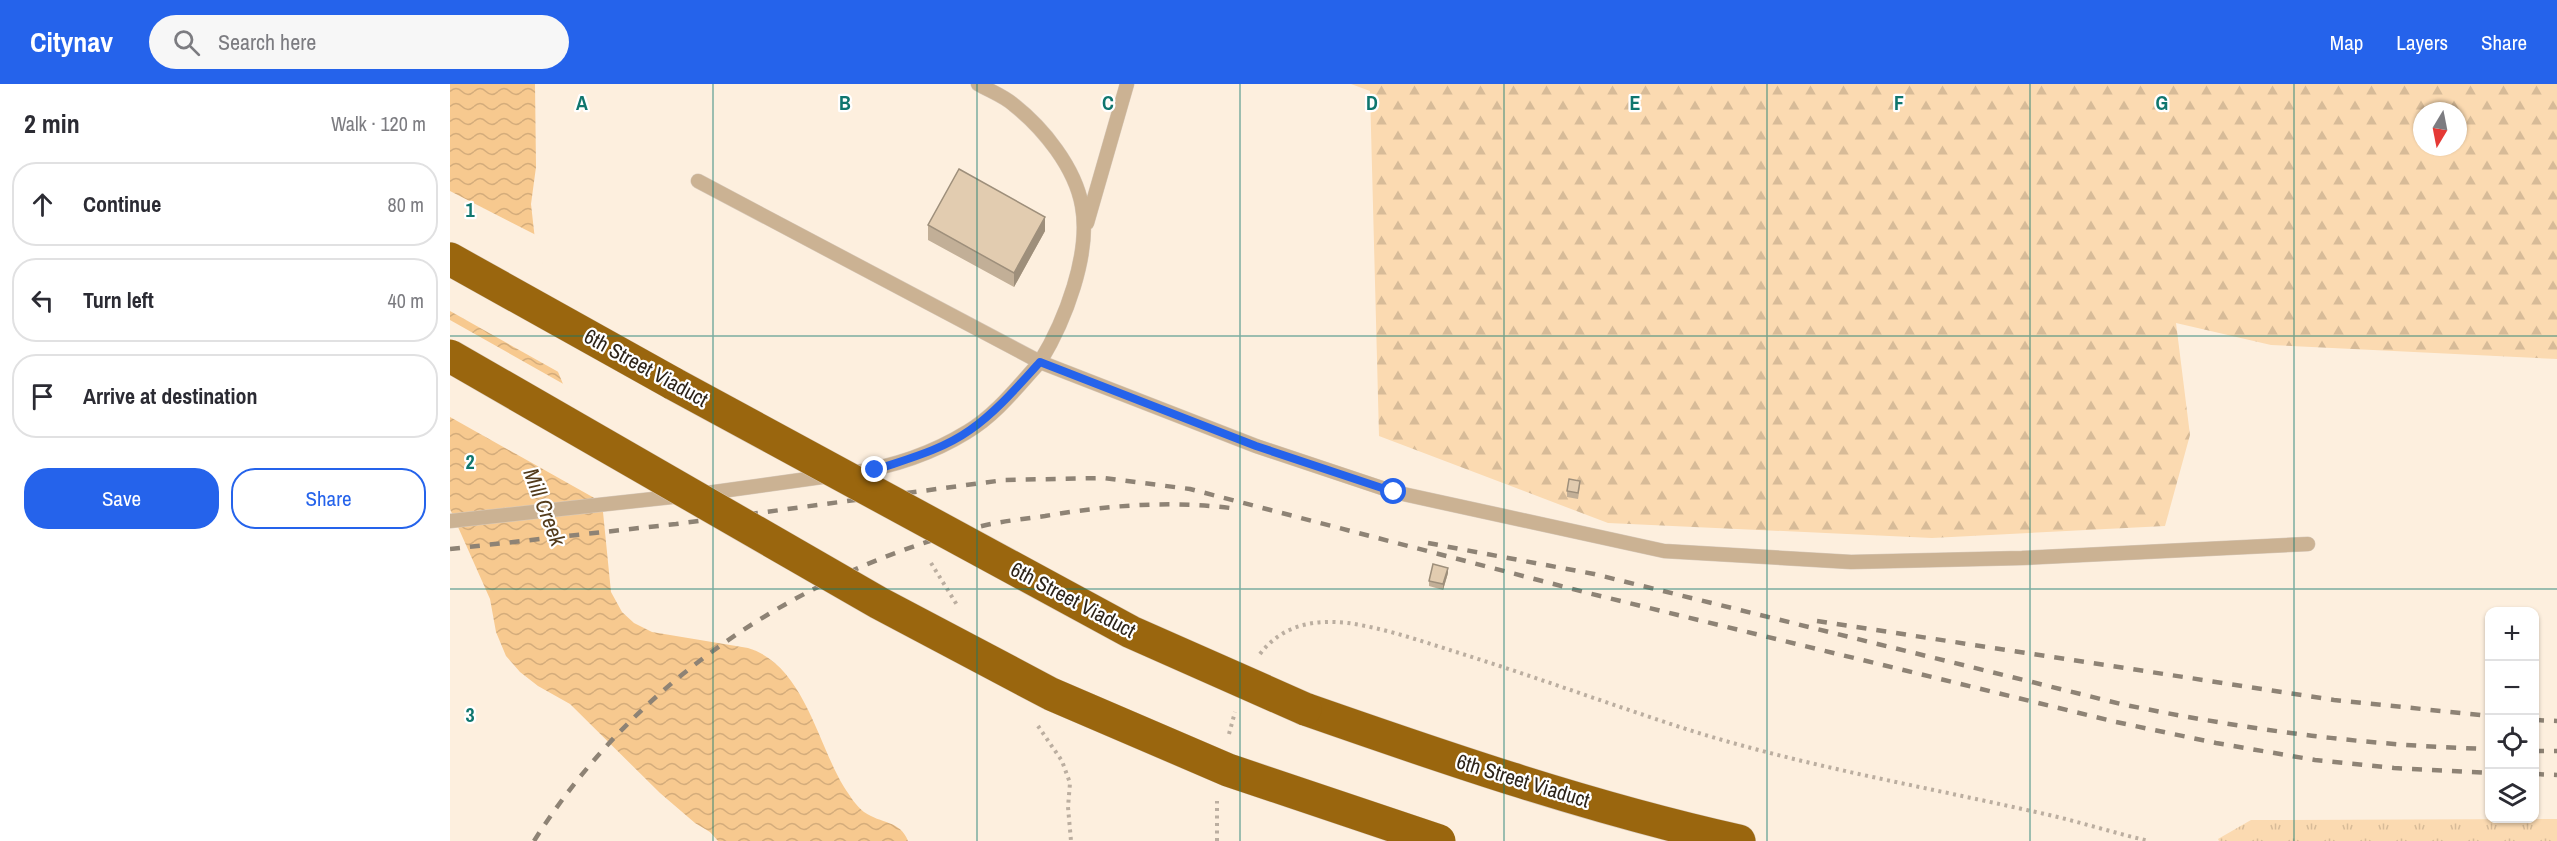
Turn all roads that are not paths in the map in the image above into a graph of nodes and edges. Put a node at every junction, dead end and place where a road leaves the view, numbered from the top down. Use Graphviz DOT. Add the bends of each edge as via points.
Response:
graph roads {
  1 [pos="978,84"];
  2 [pos="1127,84"];
  3 [pos="698,181"];
  4 [pos="1083,237"];
  5 [pos="450,259"];
  6 [pos="450,356"];
  7 [pos="1040,362"];
  8 [pos="450,521"];
  9 [pos="2308,544"];
  10 [pos="1439,841"];
  11 [pos="1739,841"];
  1 -- 4 [label="lane" via="1013,104 1043,133 1069,171 1082,205"];
  2 -- 4 [label="lane"];
  3 -- 7 [label="lane"];
  4 -- 7 [label="lane" via="1064,315"];
  5 -- 11 [label="highway, 6th Street Viaduct, bridge" via="1131,632 1305,709 1516,781"];
  6 -- 10 [label="highway, bridge" via="879,603 1051,694 1228,770"];
  7 -- 8 [label="lane" via="999,407 969,431 930,451 875,470"];
  7 -- 9 [label="lane" via="1256,446 1394,492 1664,551 1851,562"];
}
